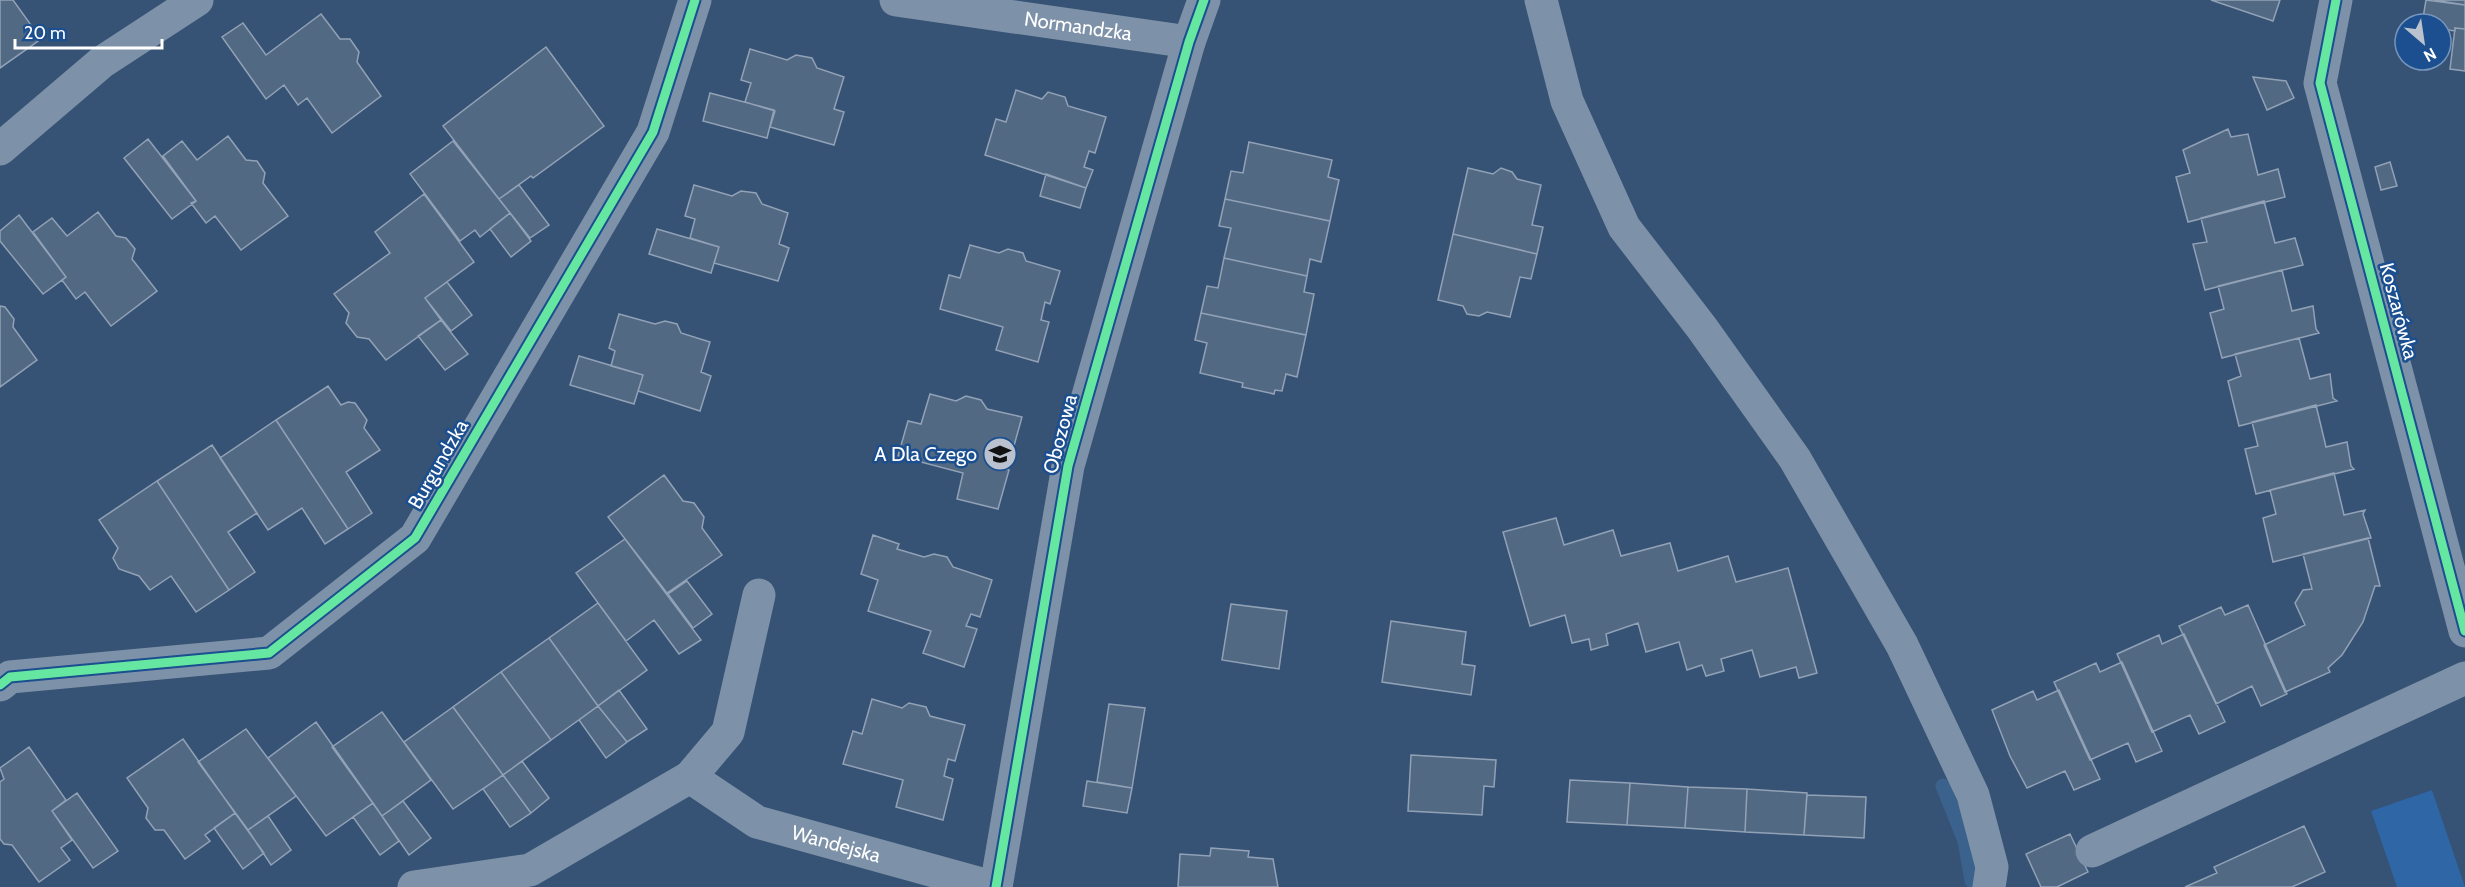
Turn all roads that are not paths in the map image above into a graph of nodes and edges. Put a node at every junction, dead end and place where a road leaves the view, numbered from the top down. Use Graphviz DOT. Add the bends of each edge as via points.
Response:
graph roads {
  1 [pos="197,0"];
  2 [pos="695,0"];
  3 [pos="896,0"];
  4 [pos="1204,0"];
  5 [pos="1541,0"];
  6 [pos="2336,0"];
  7 [pos="1189,42"];
  8 [pos="0,149"];
  9 [pos="2457,574"];
  10 [pos="759,595"];
  11 [pos="2465,631"];
  12 [pos="2465,678"];
  13 [pos="0,685"];
  14 [pos="690,777"];
  15 [pos="2092,851"];
  16 [pos="414,887"];
  17 [pos="994,887"];
  18 [pos="1989,887"];
  1 -- 8 [label="street" via="102,62"];
  2 -- 13 [label="street, Burgundzka" via="653,132 415,538 269,653 10,677"];
  3 -- 7 [label="street, Normandzka"];
  4 -- 7 [label="street, Obozowa"];
  5 -- 18 [label="street" via="1567,101 1624,227 1795,459 1902,645 1973,795 1992,867"];
  6 -- 9 [label="street, Koszarówka" via="2320,83"];
  7 -- 17 [label="street, Obozowa" via="1068,466"];
  9 -- 11 [label="street, Koszarówka"];
  10 -- 14 [label="street" via="728,732"];
  12 -- 15 [label="street"];
  14 -- 16 [label="street" via="530,870"];
  14 -- 17 [label="street, Wandejska" via="757,822"];
}
